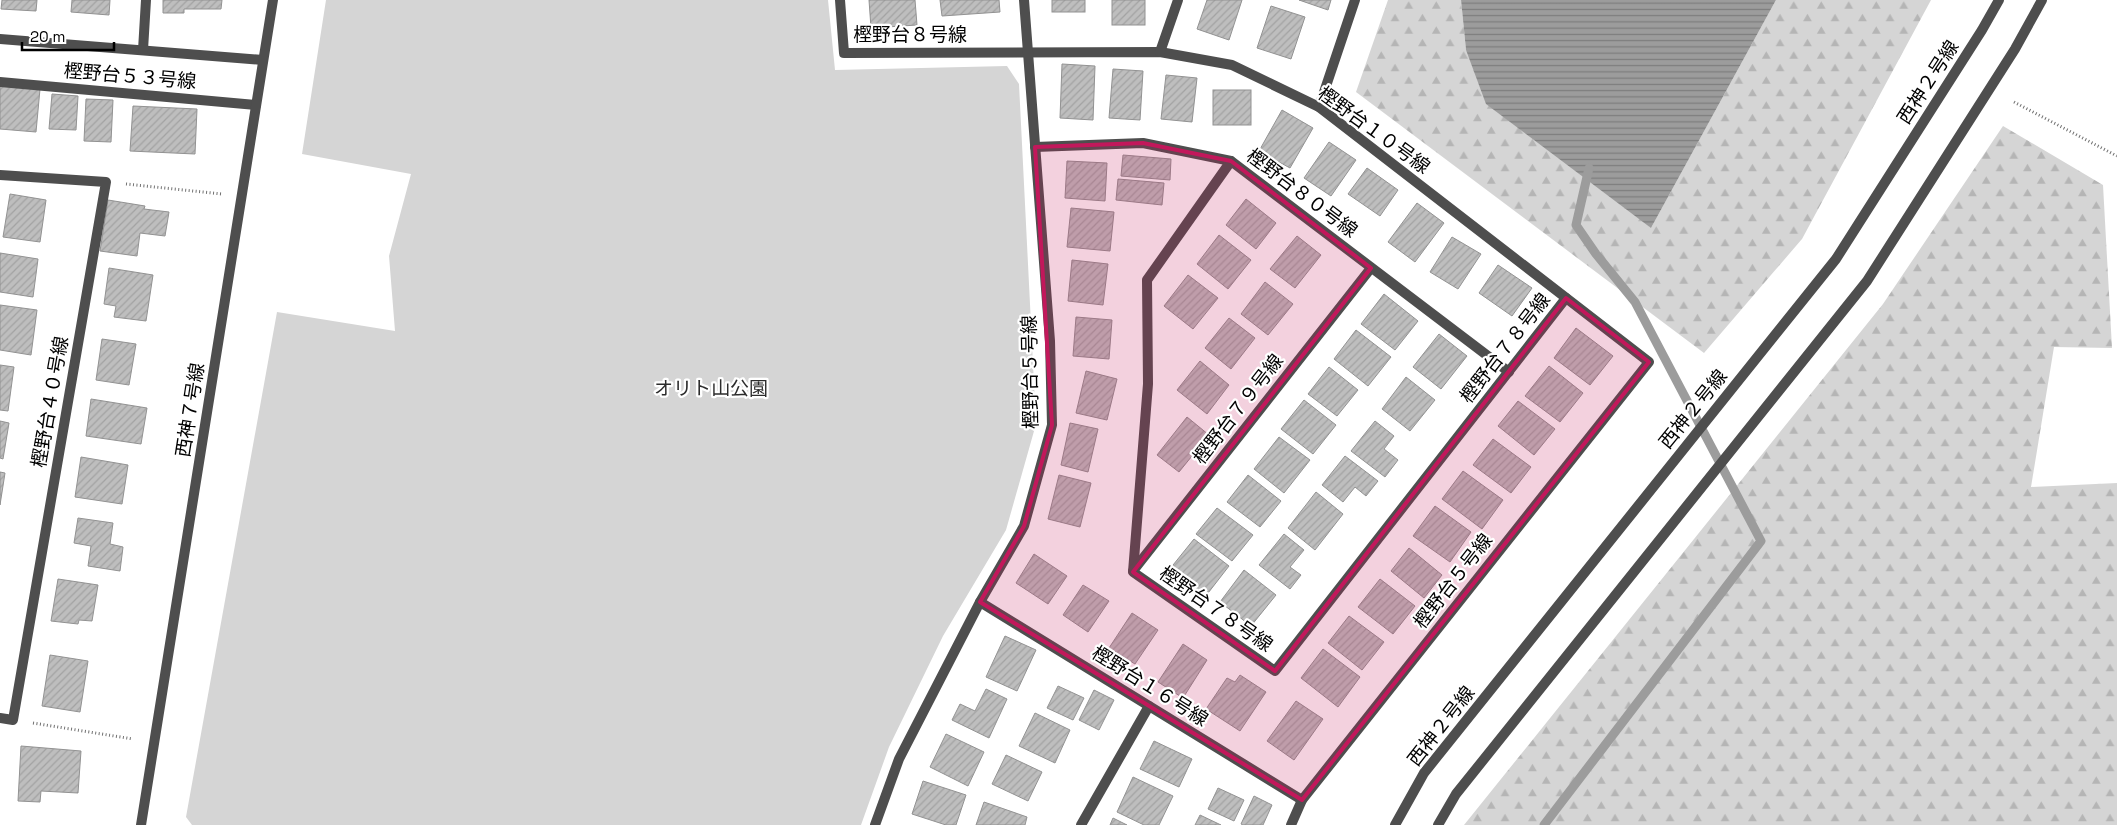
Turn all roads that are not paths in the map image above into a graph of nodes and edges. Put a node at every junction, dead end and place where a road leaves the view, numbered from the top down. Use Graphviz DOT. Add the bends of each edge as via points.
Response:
graph roads {
  1 [pos="146,0"];
  2 [pos="273,0"];
  3 [pos="840,0"];
  4 [pos="1024,0"];
  5 [pos="1178,0"];
  6 [pos="1354,0"];
  7 [pos="1999,0"];
  8 [pos="2042,0"];
  9 [pos="0,39"];
  10 [pos="143,50"];
  11 [pos="1028,51"];
  12 [pos="1160,52"];
  13 [pos="263,60"];
  14 [pos="0,82"];
  15 [pos="256,106"];
  16 [pos="1319,107"];
  17 [pos="1035,146"];
  18 [pos="1231,161"];
  19 [pos="0,175"];
  20 [pos="1371,268"];
  21 [pos="1566,298"];
  22 [pos="1649,362"];
  23 [pos="1509,372"];
  24 [pos="1133,572"];
  25 [pos="980,602"];
  26 [pos="1149,706"];
  27 [pos="0,718"];
  28 [pos="1302,800"];
  29 [pos="141,825"];
  30 [pos="875,825"];
  31 [pos="1081,825"];
  32 [pos="1291,825"];
  33 [pos="1395,825"];
  34 [pos="1438,825"];
  1 -- 10 [label="street"];
  2 -- 13 [label="street, 西神７号線"];
  3 -- 11 [label="street, 樫野台８号線" via="844,53"];
  4 -- 11 [label="street, 樫野台５号線"];
  5 -- 12 [label="street"];
  6 -- 16 [label="street"];
  7 -- 33 [label="street, 西神２号線" via="1836,259 1424,773"];
  8 -- 34 [label="street" via="2015,49 1867,281 1456,794"];
  9 -- 10 [label="street"];
  10 -- 13 [label="street"];
  11 -- 12 [label="street, 樫野台１０号線"];
  11 -- 17 [label="street, 樫野台５号線"];
  12 -- 16 [label="street, 樫野台１０号線" via="1232,65"];
  13 -- 15 [label="street, 西神７号線"];
  14 -- 15 [label="street, 樫野台５３号線"];
  15 -- 29 [label="street, 西神７号線"];
  16 -- 21 [label="street, 樫野台１０号線"];
  17 -- 18 [label="street, 樫野台８０号線" via="1143,143"];
  17 -- 25 [label="street, 樫野台５号線" via="1050,340 1052,425 1024,526"];
  18 -- 20 [label="street, 樫野台８０号線"];
  18 -- 24 [label="street, 樫野台７８号線" via="1147,280 1148,384"];
  19 -- 27 [label="street, 樫野台４０号線" via="106,182 13,720"];
  20 -- 23 [label="street, 樫野台８０号線"];
  20 -- 24 [label="street, 樫野台７９号線"];
  21 -- 22 [label="street, 樫野台１０号線"];
  21 -- 23 [label="street, 樫野台７８号線"];
  22 -- 28 [label="street, 樫野台５号線"];
  23 -- 24 [label="street, 樫野台７８号線" via="1274,671"];
  25 -- 26 [label="street, 樫野台１６号線"];
  25 -- 30 [label="street, 樫野台５号線" via="899,759"];
  26 -- 28 [label="street, 樫野台１６号線"];
  26 -- 31 [label="street"];
  28 -- 32 [label="street, 樫野台５号線"];
}
